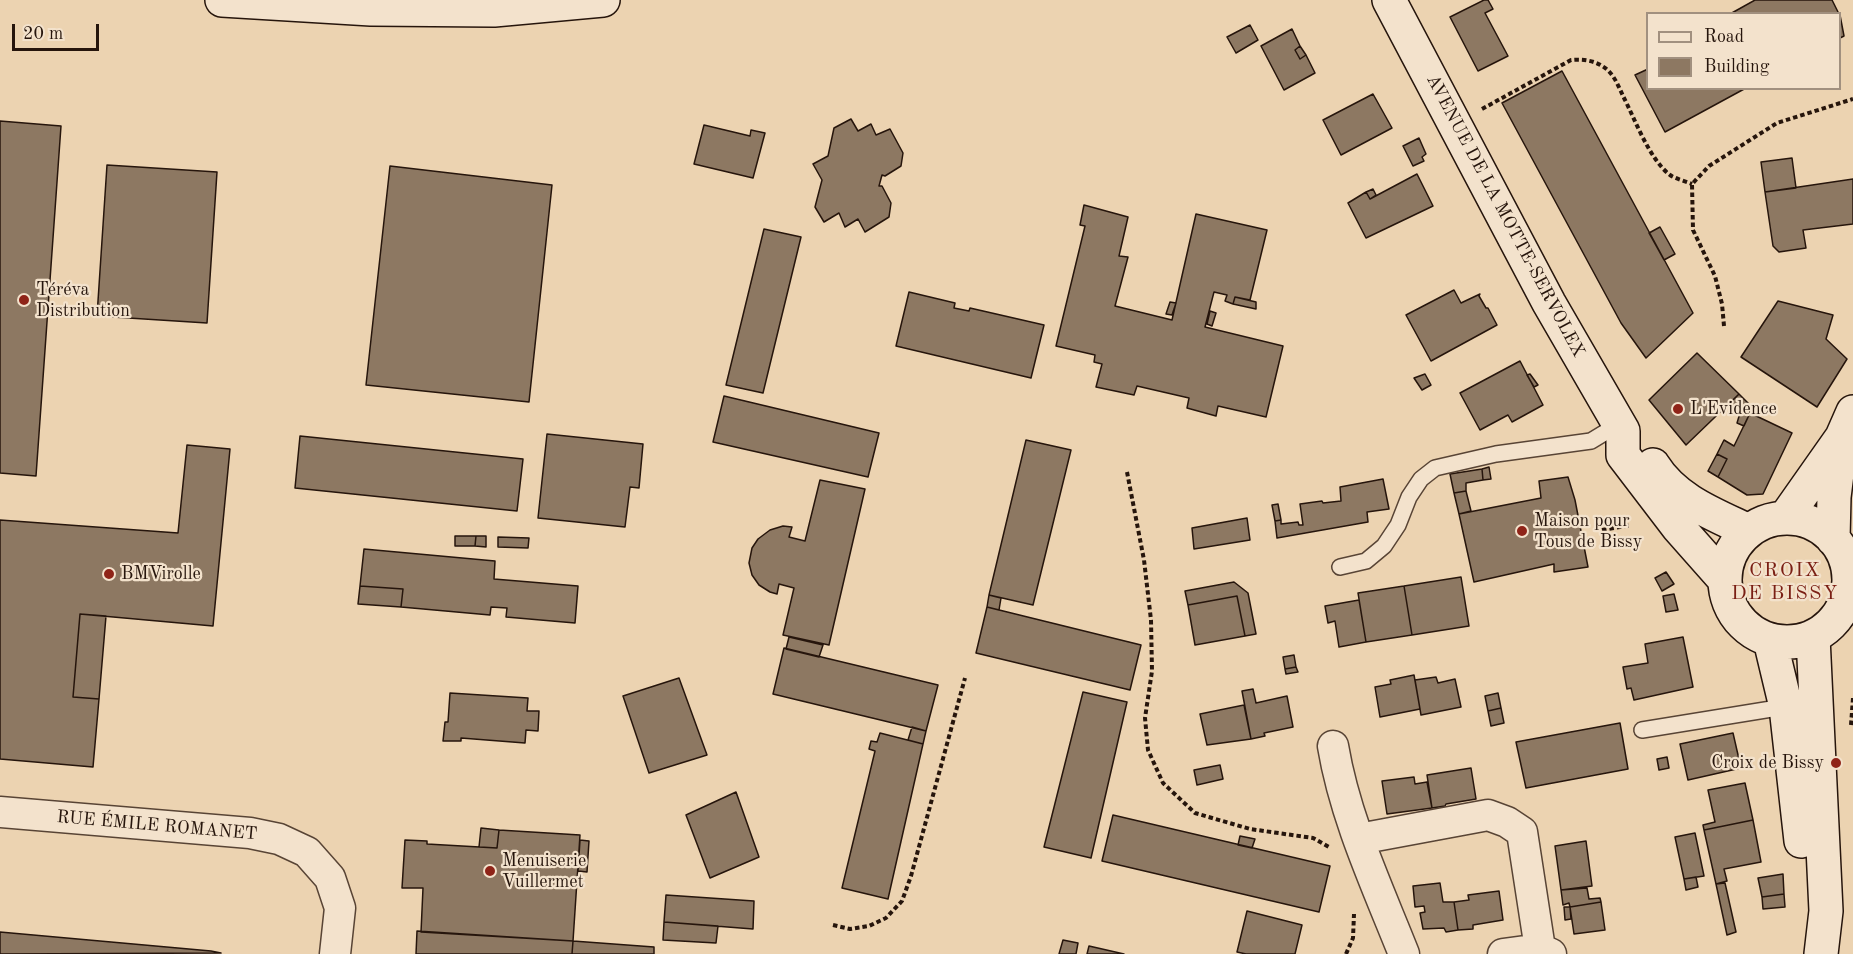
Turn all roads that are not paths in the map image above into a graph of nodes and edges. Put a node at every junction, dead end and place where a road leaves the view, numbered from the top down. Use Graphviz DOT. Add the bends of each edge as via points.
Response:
graph roads {
  1 [pos="222,0"];
  2 [pos="603,0"];
  3 [pos="1389,0"];
  4 [pos="1847,424"];
  5 [pos="1621,428"];
  6 [pos="1785,518"];
  7 [pos="1749,531"];
  8 [pos="1833,539"];
  9 [pos="1340,567"];
  10 [pos="1724,579"];
  11 [pos="1849,587"];
  12 [pos="1813,637"];
  13 [pos="1770,640"];
  14 [pos="1801,704"];
  15 [pos="1642,730"];
  16 [pos="1333,746"];
  17 [pos="0,812"];
  18 [pos="1346,845"];
  19 [pos="1545,951"];
  20 [pos="334,954"];
  21 [pos="1404,954"];
  22 [pos="1503,954"];
  23 [pos="1808,954"];
  24 [pos="1821,954"];
  1 -- 2 [label="main road" via="371,9 494,10"];
  3 -- 5 [label="main road, AVENUE DE LA MOTTE-SERVOLEX"];
  4 -- 6 [label="main road"];
  4 -- 8 [label="main road" via="1834,497"];
  5 -- 7 [label="main road, AVENUE DE LA MOTTE-SERVOLEX" via="1639,441 1660,476 1694,506"];
  5 -- 9 [label="lane" via="1591,441 1496,454 1434,468 1409,497 1384,546 1366,561"];
  5 -- 10 [label="main road, AVENUE DE LA MOTTE-SERVOLEX" via="1623,455"];
  6 -- 7 [label="main road" via="1766,521"];
  6 -- 8 [label="main road" via="1811,523"];
  7 -- 10 [label="main road" via="1731,552"];
  8 -- 11 [label="main road" via="1841,550"];
  10 -- 13 [label="main road" via="1727,599 1737,618 1751,632"];
  11 -- 12 [label="main road" via="1831,625"];
  12 -- 13 [label="main road" via="1792,642"];
  12 -- 14 [label="main road"];
  13 -- 14 [label="main road"];
  14 -- 15 [label="lane"];
  14 -- 23 [label="main road"];
  14 -- 24 [label="main road" via="1826,911"];
  16 -- 18 [label="street"];
  17 -- 20 [label="street, RUE ÉMILE ROMANET" via="250,833 279,840 307,852 330,878 340,908"];
  18 -- 19 [label="street" via="1488,815 1507,822 1522,832"];
  18 -- 21 [label="street"];
  19 -- 22 [label="street"];
}
